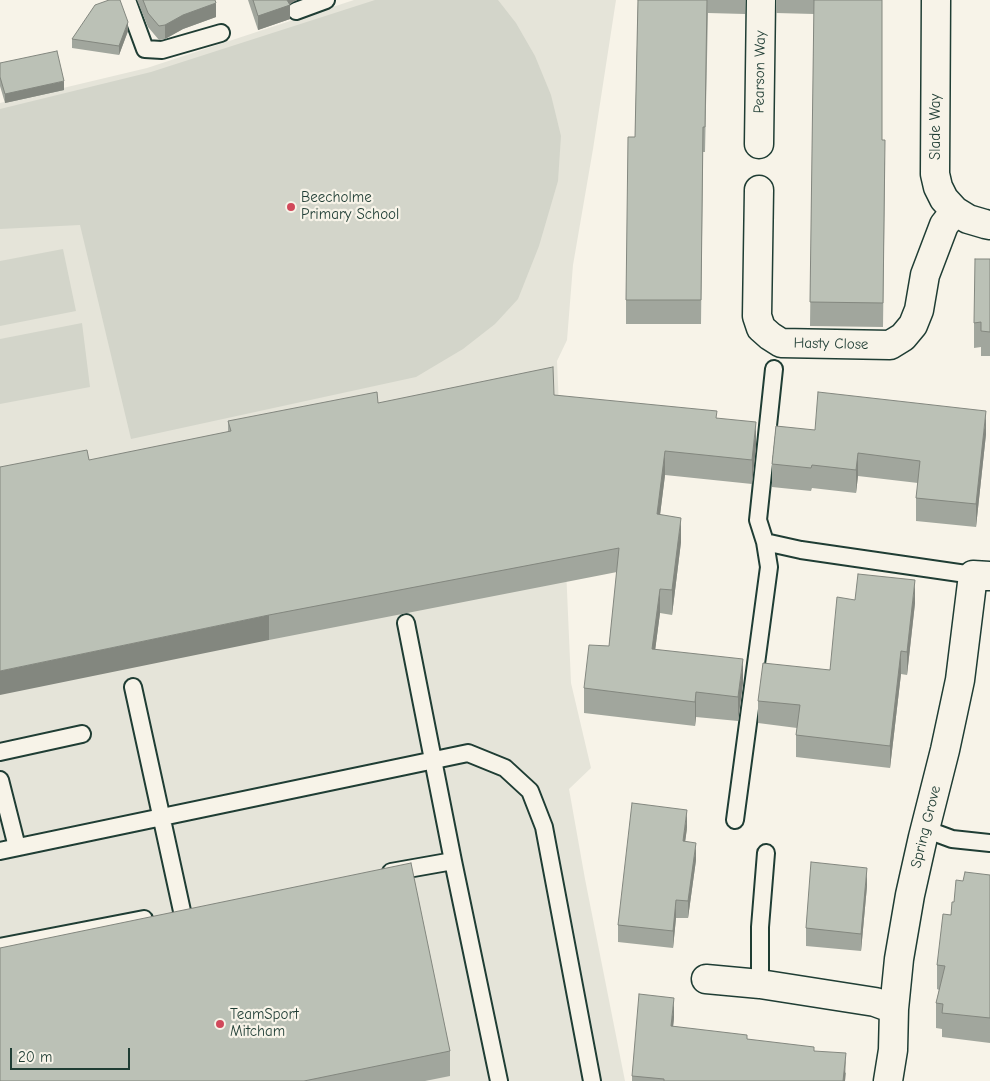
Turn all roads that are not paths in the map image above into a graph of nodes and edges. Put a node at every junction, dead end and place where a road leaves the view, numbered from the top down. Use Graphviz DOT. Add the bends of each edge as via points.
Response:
graph roads {
  1 [pos="127,0"];
  2 [pos="326,0"];
  3 [pos="761,0"];
  4 [pos="936,0"];
  5 [pos="296,11"];
  6 [pos="221,32"];
  7 [pos="759,144"];
  8 [pos="758,190"];
  9 [pos="955,211"];
  10 [pos="990,224"];
  11 [pos="774,369"];
  12 [pos="765,542"];
  13 [pos="982,575"];
  14 [pos="406,623"];
  15 [pos="133,687"];
  16 [pos="82,734"];
  17 [pos="0,752"];
  18 [pos="433,760"];
  19 [pos="0,780"];
  20 [pos="162,818"];
  21 [pos="735,820"];
  22 [pos="924,829"];
  23 [pos="990,843"];
  24 [pos="17,848"];
  25 [pos="0,851"];
  26 [pos="766,854"];
  27 [pos="453,861"];
  28 [pos="375,875"];
  29 [pos="201,908"];
  30 [pos="182,911"];
  31 [pos="0,947"];
  32 [pos="706,979"];
  33 [pos="760,984"];
  34 [pos="894,1009"];
  35 [pos="499,1081"];
  36 [pos="592,1081"];
  37 [pos="888,1081"];
  1 -- 6 [label="lane" via="145,49 162,50"];
  2 -- 5 [label="lane"];
  3 -- 7 [label="street, Pearson Way"];
  4 -- 9 [label="street, Slade Way" via="935,174 944,199"];
  8 -- 9 [label="street, Hasty Close" via="757,316 762,328 781,343 890,346 903,337 919,310 925,275 944,225"];
  9 -- 10 [label="street, Slade Way"];
  11 -- 12 [label="lane" via="758,520"];
  12 -- 13 [label="lane"];
  12 -- 21 [label="lane" via="768,567"];
  13 -- 22 [label="street, Spring Grove" via="945,750"];
  14 -- 18 [label="lane"];
  15 -- 20 [label="lane"];
  16 -- 17 [label="lane"];
  18 -- 20 [label="lane"];
  18 -- 27 [label="lane"];
  18 -- 36 [label="lane" via="468,753 505,768 530,791 544,827"];
  19 -- 24 [label="lane"];
  20 -- 24 [label="lane"];
  20 -- 30 [label="lane"];
  22 -- 23 [label="lane" via="952,839"];
  22 -- 34 [label="street, Spring Grove" via="899,959"];
  24 -- 25 [label="lane"];
  26 -- 33 [label="lane" via="760,927"];
  27 -- 28 [label="lane"];
  27 -- 35 [label="lane"];
  29 -- 30 [label="lane"];
  30 -- 31 [label="lane"];
  32 -- 33 [label="street"];
  33 -- 34 [label="street" via="875,1002"];
  34 -- 37 [label="street, Spring Grove"];
}
